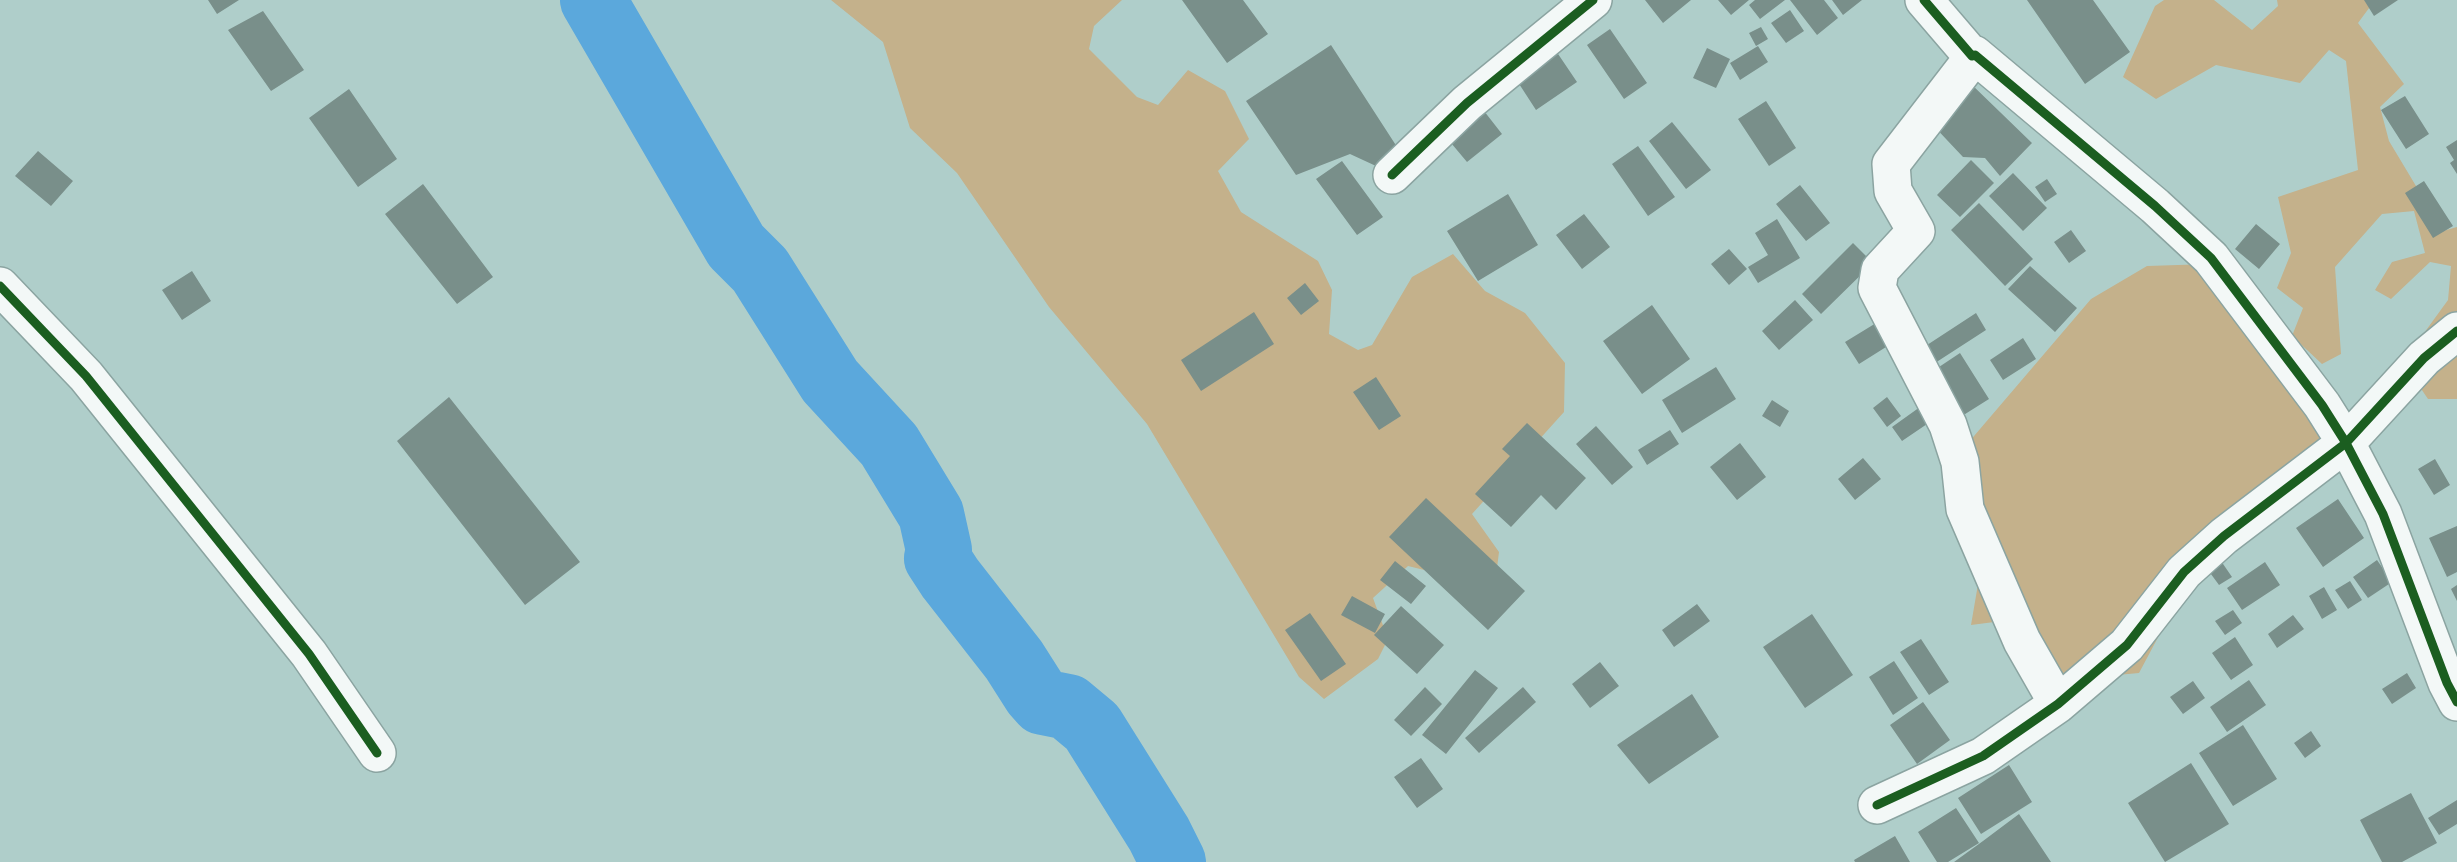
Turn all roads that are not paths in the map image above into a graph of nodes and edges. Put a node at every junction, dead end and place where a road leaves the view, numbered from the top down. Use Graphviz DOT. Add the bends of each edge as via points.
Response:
graph roads {
  1 [pos="1592,0"];
  2 [pos="1924,0"];
  3 [pos="1975,55"];
  4 [pos="1392,175"];
  5 [pos="0,286"];
  6 [pos="2457,331"];
  7 [pos="2346,443"];
  8 [pos="2457,702"];
  9 [pos="2058,704"];
  10 [pos="377,753"];
  11 [pos="1877,806"];
  1 -- 4 [label="street" via="1467,103"];
  2 -- 3 [label="street" via="1972,57"];
  3 -- 7 [label="street" via="2211,258"];
  3 -- 9 [label="street" via="1891,164 1893,191 1916,231 1880,270 1877,288 1948,425 1960,462 1965,509 2022,641"];
  5 -- 10 [label="street" via="86,376 309,654"];
  6 -- 7 [label="street" via="2424,358"];
  7 -- 8 [label="street" via="2383,514"];
  7 -- 9 [label="street" via="2194,563 2127,645"];
  9 -- 11 [label="street" via="1983,756"];
}
